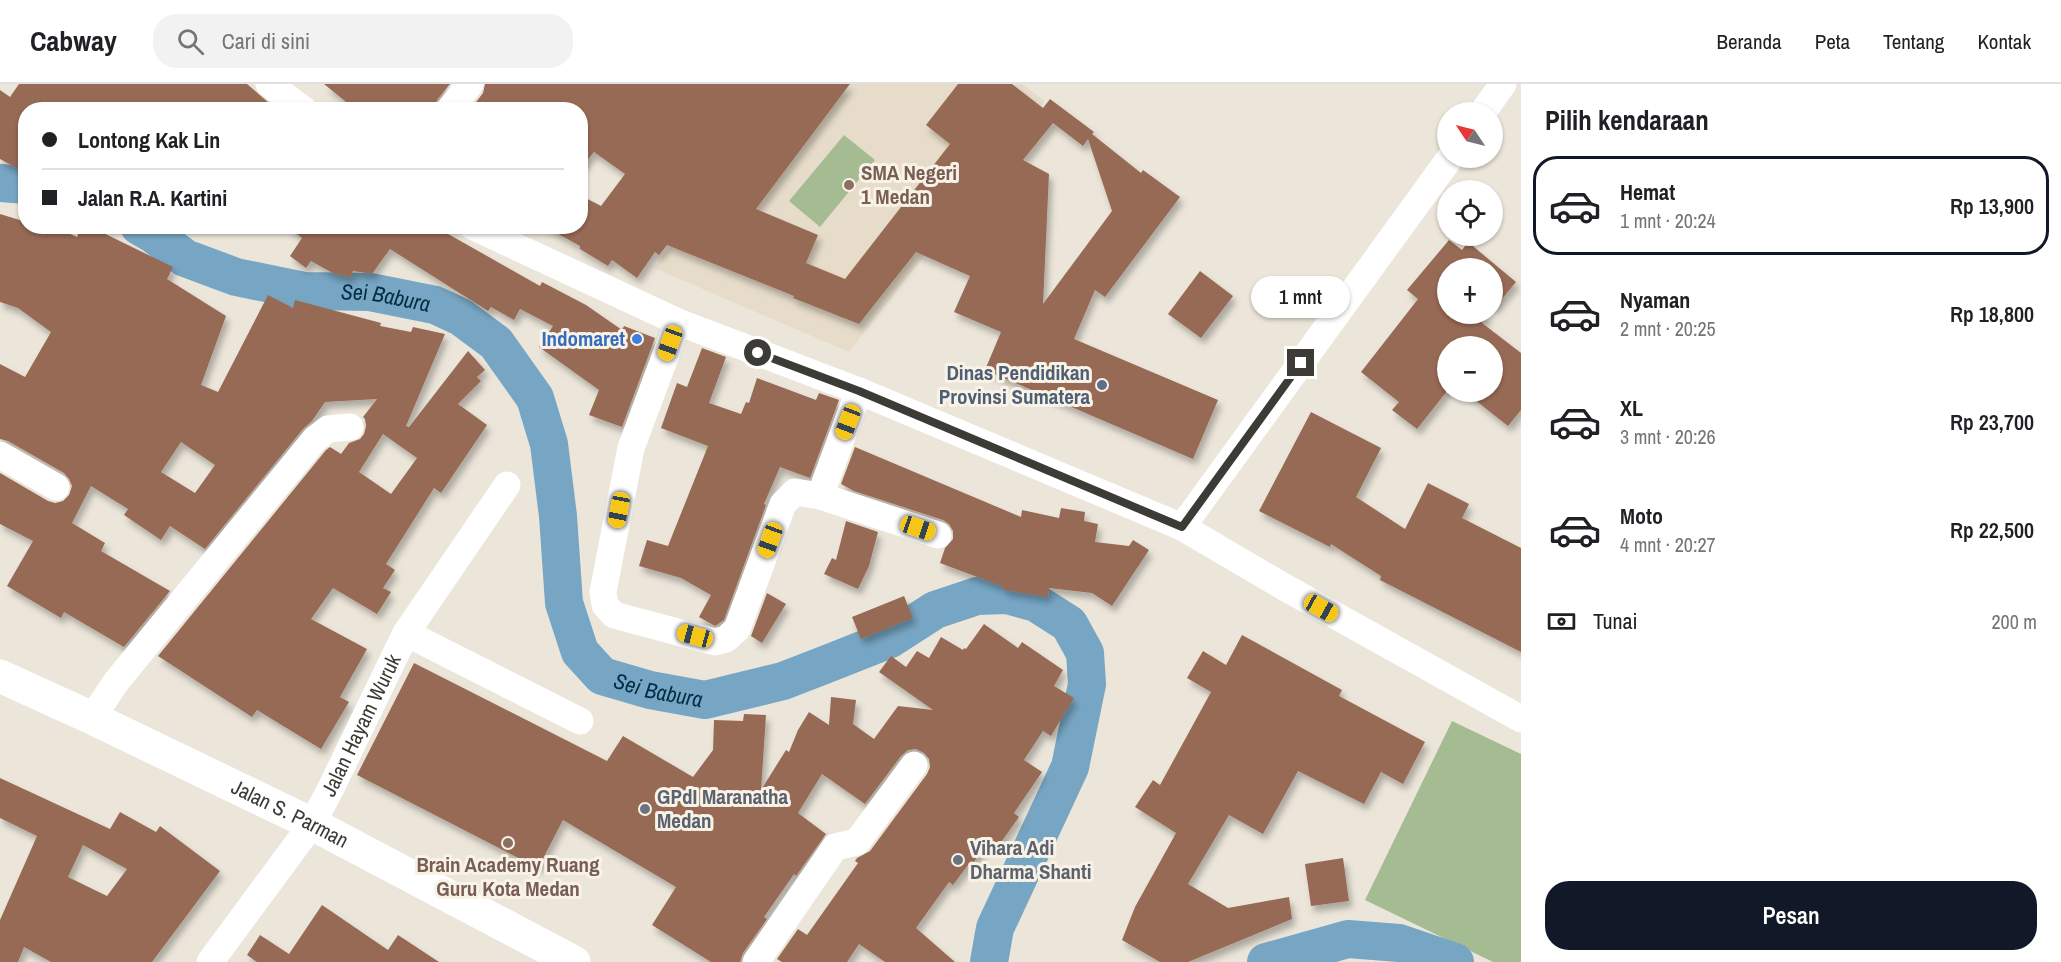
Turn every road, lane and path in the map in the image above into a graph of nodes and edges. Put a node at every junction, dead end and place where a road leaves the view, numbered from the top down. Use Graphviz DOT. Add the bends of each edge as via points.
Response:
graph roads {
  1 [pos="269,84"];
  2 [pos="470,84"];
  3 [pos="1503,84"];
  4 [pos="293,102"];
  5 [pos="455,102"];
  6 [pos="1490,102"];
  7 [pos="1443,168"];
  8 [pos="489,234"];
  9 [pos="678,322"];
  10 [pos="859,391"];
  11 [pos="350,427"];
  12 [pos="0,456"];
  13 [pos="507,485"];
  14 [pos="56,487"];
  15 [pos="820,496"];
  16 [pos="1182,527"];
  17 [pos="938,535"];
  18 [pos="406,633"];
  19 [pos="0,676"];
  20 [pos="92,718"];
  21 [pos="1521,719"];
  22 [pos="580,721"];
  23 [pos="914,765"];
  24 [pos="312,824"];
  25 [pos="210,962"];
  26 [pos="574,962"];
  27 [pos="756,962"];
  1 -- 4 [label="street"];
  2 -- 5 [label="street"];
  3 -- 6 [label="street"];
  7 -- 16 [label="street"];
  8 -- 9 [label="street"];
  9 -- 10 [label="street"];
  9 -- 15 [label="street" via="631,448 603,592 605,605 614,615 716,642 726,639 737,629 783,504 795,492"];
  10 -- 15 [label="street"];
  10 -- 16 [label="street"];
  11 -- 20 [label="street" via="328,429 315,439 116,682"];
  12 -- 14 [label="street"];
  13 -- 18 [label="street, Jalan Hayam Wuruk"];
  15 -- 17 [label="street"];
  16 -- 21 [label="street"];
  18 -- 22 [label="street"];
  18 -- 24 [label="street, Jalan Hayam Wuruk"];
  19 -- 20 [label="main road, Jalan S. Parman"];
  20 -- 24 [label="main road, Jalan S. Parman"];
  23 -- 27 [label="street" via="857,842 835,847"];
  24 -- 25 [label="street, Jalan Hayam Wuruk"];
  24 -- 26 [label="main road, Jalan S. Parman"];
}
